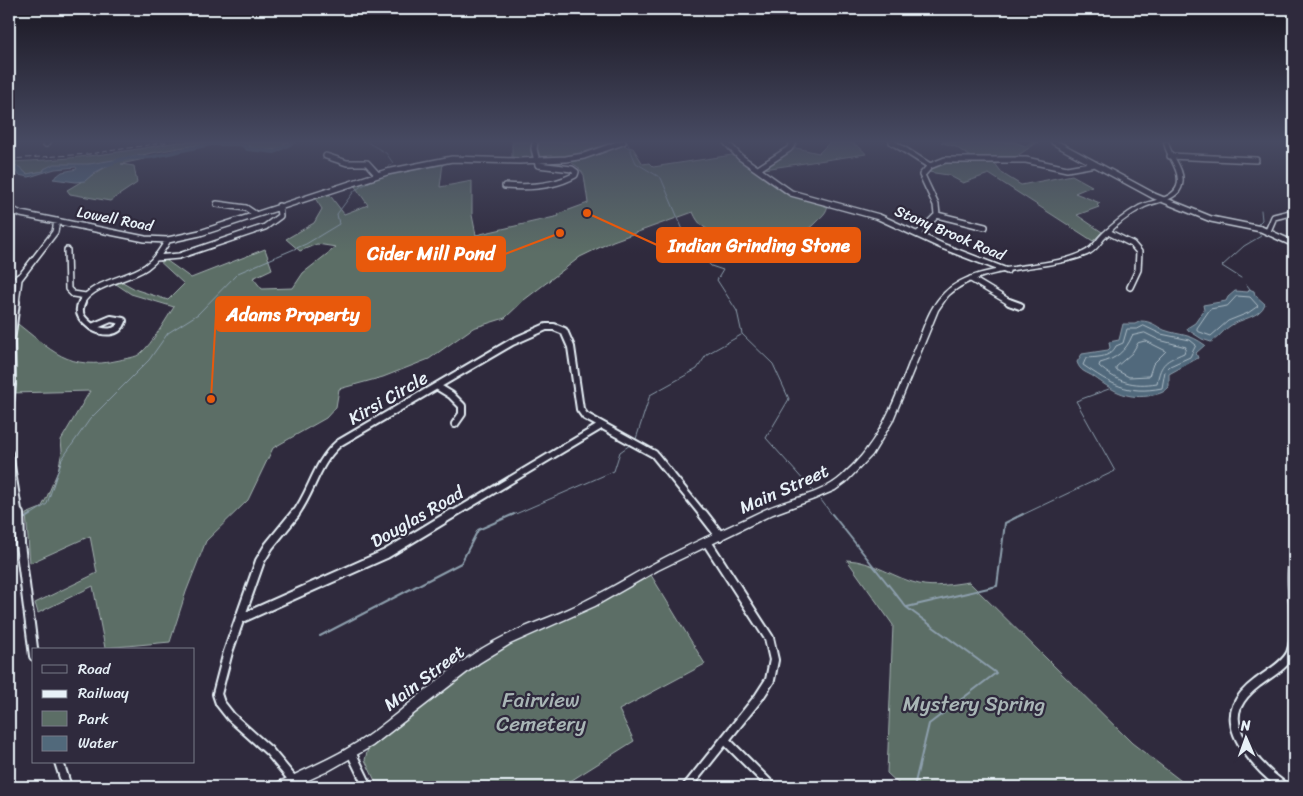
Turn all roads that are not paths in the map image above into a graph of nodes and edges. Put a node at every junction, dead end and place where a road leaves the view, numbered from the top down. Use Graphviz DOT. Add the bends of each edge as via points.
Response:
graph roads {
  1 [pos="361,179"];
  2 [pos="567,179"];
  3 [pos="772,179"];
  4 [pos="923,179"];
  5 [pos="1124,179"];
  6 [pos="1180,179"];
  7 [pos="505,186"];
  8 [pos="1162,199"];
  9 [pos="217,204"];
  10 [pos="279,206"];
  11 [pos="9,208"];
  12 [pos="1294,212"];
  13 [pos="255,214"];
  14 [pos="937,216"];
  15 [pos="56,221"];
  16 [pos="75,224"];
  17 [pos="985,227"];
  18 [pos="1268,231"];
  19 [pos="55,232"];
  20 [pos="1108,232"];
  21 [pos="918,234"];
  22 [pos="168,240"];
  23 [pos="1294,244"];
  24 [pos="67,250"];
  25 [pos="156,258"];
  26 [pos="1007,271"];
  27 [pos="20,276"];
  28 [pos="971,279"];
  29 [pos="9,285"];
  30 [pos="18,287"];
  31 [pos="1130,287"];
  32 [pos="86,296"];
  33 [pos="1020,306"];
  34 [pos="92,327"];
  35 [pos="438,387"];
  36 [pos="9,411"];
  37 [pos="455,424"];
  38 [pos="601,426"];
  39 [pos="9,453"];
  40 [pos="720,536"];
  41 [pos="708,542"];
  42 [pos="1294,560"];
  43 [pos="240,618"];
  44 [pos="33,648"];
  45 [pos="725,740"];
  46 [pos="351,752"];
  47 [pos="60,764"];
  48 [pos="294,781"];
  49 [pos="67,787"];
  50 [pos="281,787"];
  51 [pos="368,787"];
  52 [pos="687,787"];
  53 [pos="772,787"];
  54 [pos="1284,787"];
  1 -- 10 [label="street, Lowell Road"];
  2 -- 7 [label="street" via="535,187"];
  3 -- 21 [label="street, Stony Brook Road" via="791,193 879,217"];
  4 -- 14 [label="street" via="937,208"];
  5 -- 8 [label="street"];
  6 -- 8 [label="main road, Main Street" via="1176,193"];
  8 -- 18 [label="street" via="1211,219"];
  8 -- 20 [label="main road, Main Street" via="1141,206"];
  9 -- 13 [label="street" via="246,208"];
  10 -- 13 [label="street, Lowell Road"];
  10 -- 25 [label="street" via="280,216 265,227 179,256"];
  11 -- 15 [label="street, Lowell Road" via="21,214"];
  12 -- 18 [label="street" via="1274,217"];
  13 -- 22 [label="street, Lowell Road"];
  14 -- 17 [label="street"];
  14 -- 21 [label="street"];
  15 -- 16 [label="street, Lowell Road"];
  15 -- 19 [label="street"];
  16 -- 19 [label="street"];
  16 -- 22 [label="street, Lowell Road" via="138,238"];
  18 -- 23 [label="street"];
  19 -- 27 [label="street"];
  20 -- 26 [label="main road, Main Street" via="1084,254"];
  20 -- 31 [label="street" via="1132,244 1139,252 1139,266"];
  21 -- 26 [label="street, Stony Brook Road"];
  22 -- 25 [label="street"];
  24 -- 32 [label="street" via="68,289 73,294"];
  25 -- 32 [label="street" via="137,273 101,286"];
  26 -- 28 [label="main road, Main Street"];
  27 -- 29 [label="street"];
  27 -- 30 [label="street"];
  28 -- 33 [label="street"];
  28 -- 40 [label="main road, Main Street" via="956,286 938,303 889,420 869,454 853,472 832,488 770,511"];
  29 -- 30 [label="street"];
  30 -- 36 [label="street" via="11,342"];
  32 -- 34 [label="street" via="78,313"];
  34 -- 34 [label="street" via="111,318 123,321 120,328 108,333 100,333"];
  35 -- 37 [label="street" via="462,406 462,414"];
  35 -- 38 [label="street, Kirsi Circle" via="522,338 544,328 557,327 569,339 580,409"];
  35 -- 43 [label="street, Kirsi Circle" via="367,426 330,452 318,468 295,516 270,543 260,561"];
  38 -- 40 [label="street, Kirsi Circle" via="654,454"];
  38 -- 43 [label="street, Douglas Road" via="386,554"];
  39 -- 44 [label="street" via="18,503"];
  40 -- 41 [label="main road, Main Street"];
  41 -- 45 [label="street" via="769,638 773,654 770,680"];
  41 -- 46 [label="main road, Main Street" via="655,567 592,603 485,653"];
  42 -- 54 [label="street" via="1291,653 1241,699 1232,716 1236,732 1252,759"];
  43 -- 48 [label="street, Kirsi Circle" via="217,694 222,706 240,727 264,745"];
  45 -- 52 [label="street"];
  45 -- 53 [label="street"];
  46 -- 48 [label="main road, Main Street"];
  46 -- 51 [label="street"];
  47 -- 49 [label="street"];
  48 -- 50 [label="main road, Main Street"];
}
